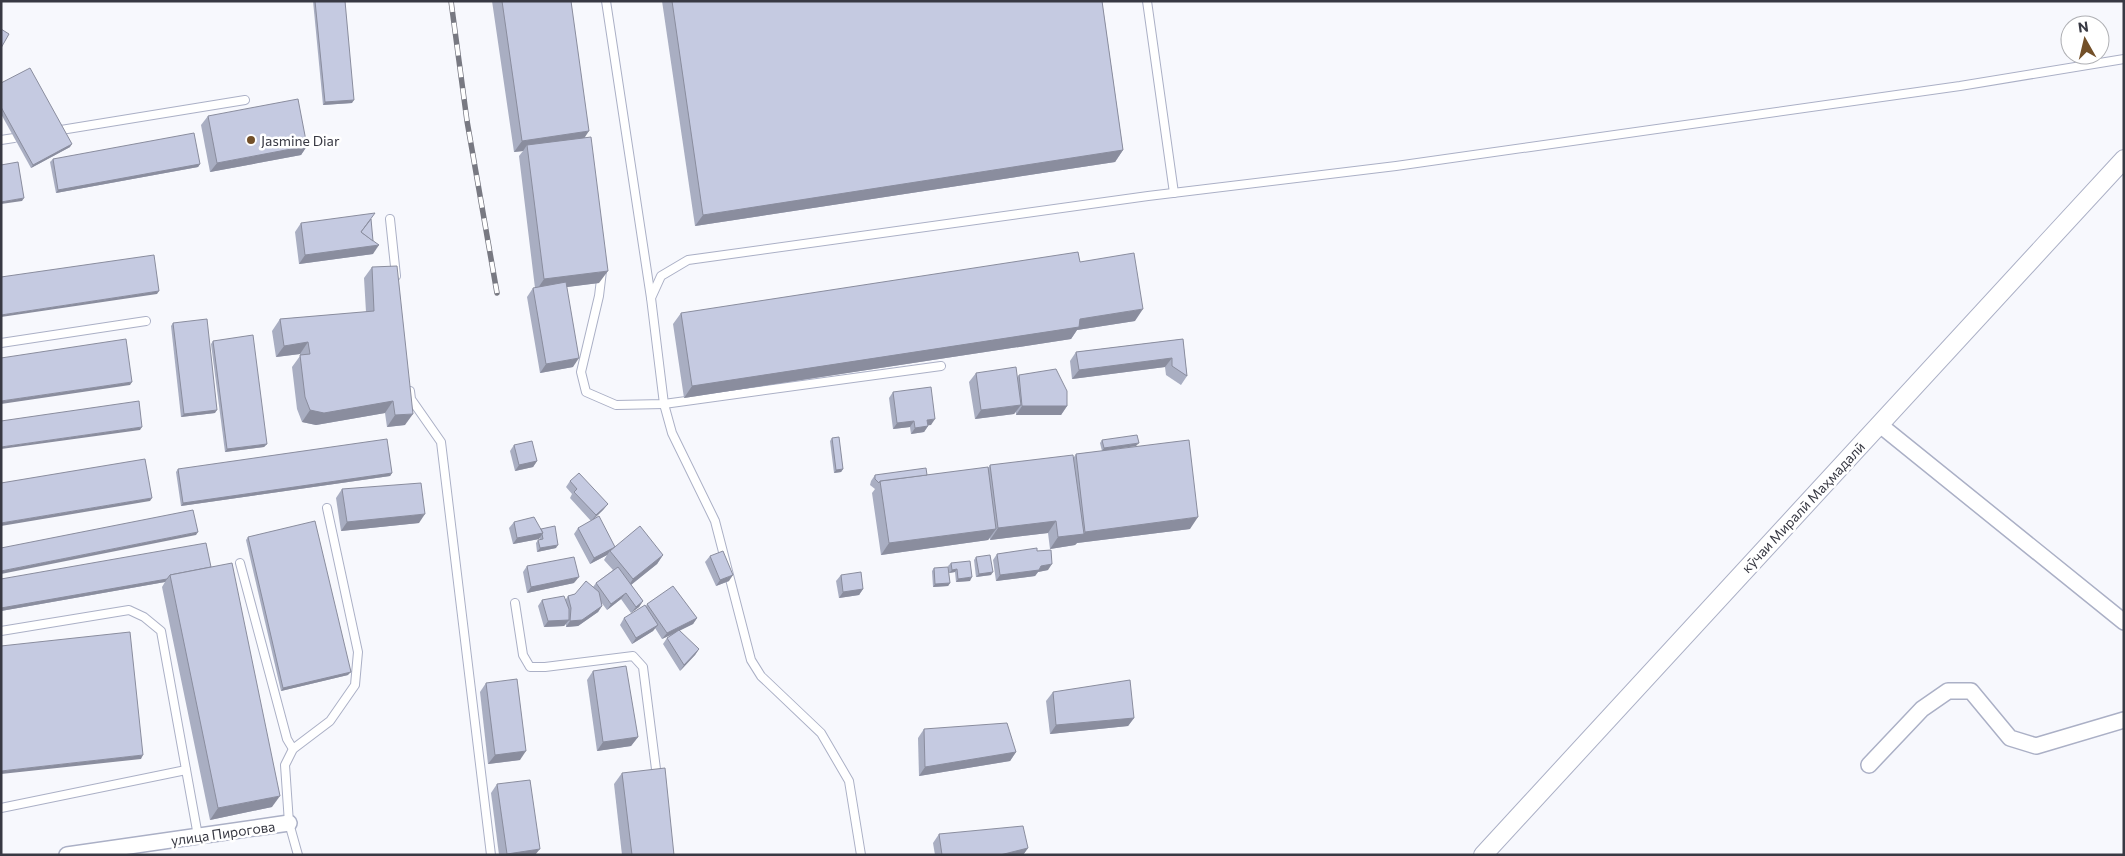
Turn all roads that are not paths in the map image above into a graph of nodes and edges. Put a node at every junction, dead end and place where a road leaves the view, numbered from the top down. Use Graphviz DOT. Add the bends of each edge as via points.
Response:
graph roads {
  1 [pos="606,1"];
  2 [pos="1147,1"];
  3 [pos="2124,59"];
  4 [pos="245,100"];
  5 [pos="60,130"];
  6 [pos="14,138"];
  7 [pos="1,140"];
  8 [pos="2124,160"];
  9 [pos="1174,193"];
  10 [pos="390,219"];
  11 [pos="601,261"];
  12 [pos="398,285"];
  13 [pos="651,298"];
  14 [pos="146,321"];
  15 [pos="1,343"];
  16 [pos="941,366"];
  17 [pos="409,380"];
  18 [pos="664,404"];
  19 [pos="1880,425"];
  20 [pos="327,508"];
  21 [pos="240,563"];
  22 [pos="515,603"];
  23 [pos="2124,622"];
  24 [pos="1,631"];
  25 [pos="2124,720"];
  26 [pos="293,749"];
  27 [pos="1869,765"];
  28 [pos="186,770"];
  29 [pos="659,786"];
  30 [pos="1,808"];
  31 [pos="289,823"];
  32 [pos="198,836"];
  33 [pos="147,849"];
  34 [pos="89,853"];
  35 [pos="67,855"];
  36 [pos="298,855"];
  37 [pos="491,855"];
  38 [pos="861,855"];
  39 [pos="1483,855"];
  1 -- 13 [label="lane"];
  2 -- 9 [label="lane"];
  3 -- 9 [label="lane" via="1960,86 1406,165"];
  4 -- 5 [label="lane"];
  6 -- 7 [label="lane"];
  8 -- 19 [label="street, кӯчаи Миралӣ Маҳмадалӣ"];
  9 -- 13 [label="lane" via="688,260 661,276"];
  10 -- 12 [label="lane"];
  11 -- 18 [label="lane" via="599,296 581,372 586,392 616,405"];
  13 -- 18 [label="lane"];
  14 -- 15 [label="lane"];
  16 -- 18 [label="lane"];
  17 -- 37 [label="lane" via="411,399 440,442"];
  18 -- 38 [label="lane" via="672,433 715,521 751,660 761,676 821,732 849,780"];
  19 -- 23 [label="street"];
  19 -- 39 [label="street, кӯчаи Миралӣ Маҳмадалӣ"];
  20 -- 26 [label="lane" via="358,652 355,685 330,721"];
  21 -- 26 [label="lane" via="287,740"];
  22 -- 29 [label="lane" via="523,655 530,666 633,656 643,667"];
  24 -- 28 [label="lane" via="129,610 144,617 161,631"];
  25 -- 27 [label="street" via="2036,746 2010,738 1971,691 1948,692 1922,709"];
  26 -- 31 [label="lane" via="285,765"];
  28 -- 30 [label="lane"];
  28 -- 32 [label="lane"];
  31 -- 32 [label="street, улица Пирогова"];
  31 -- 36 [label="lane"];
  32 -- 33 [label="street, улица Пирогова"];
  33 -- 34 [label="street, улица Пирогова"];
  34 -- 35 [label="street, улица Пирогова"];
}
